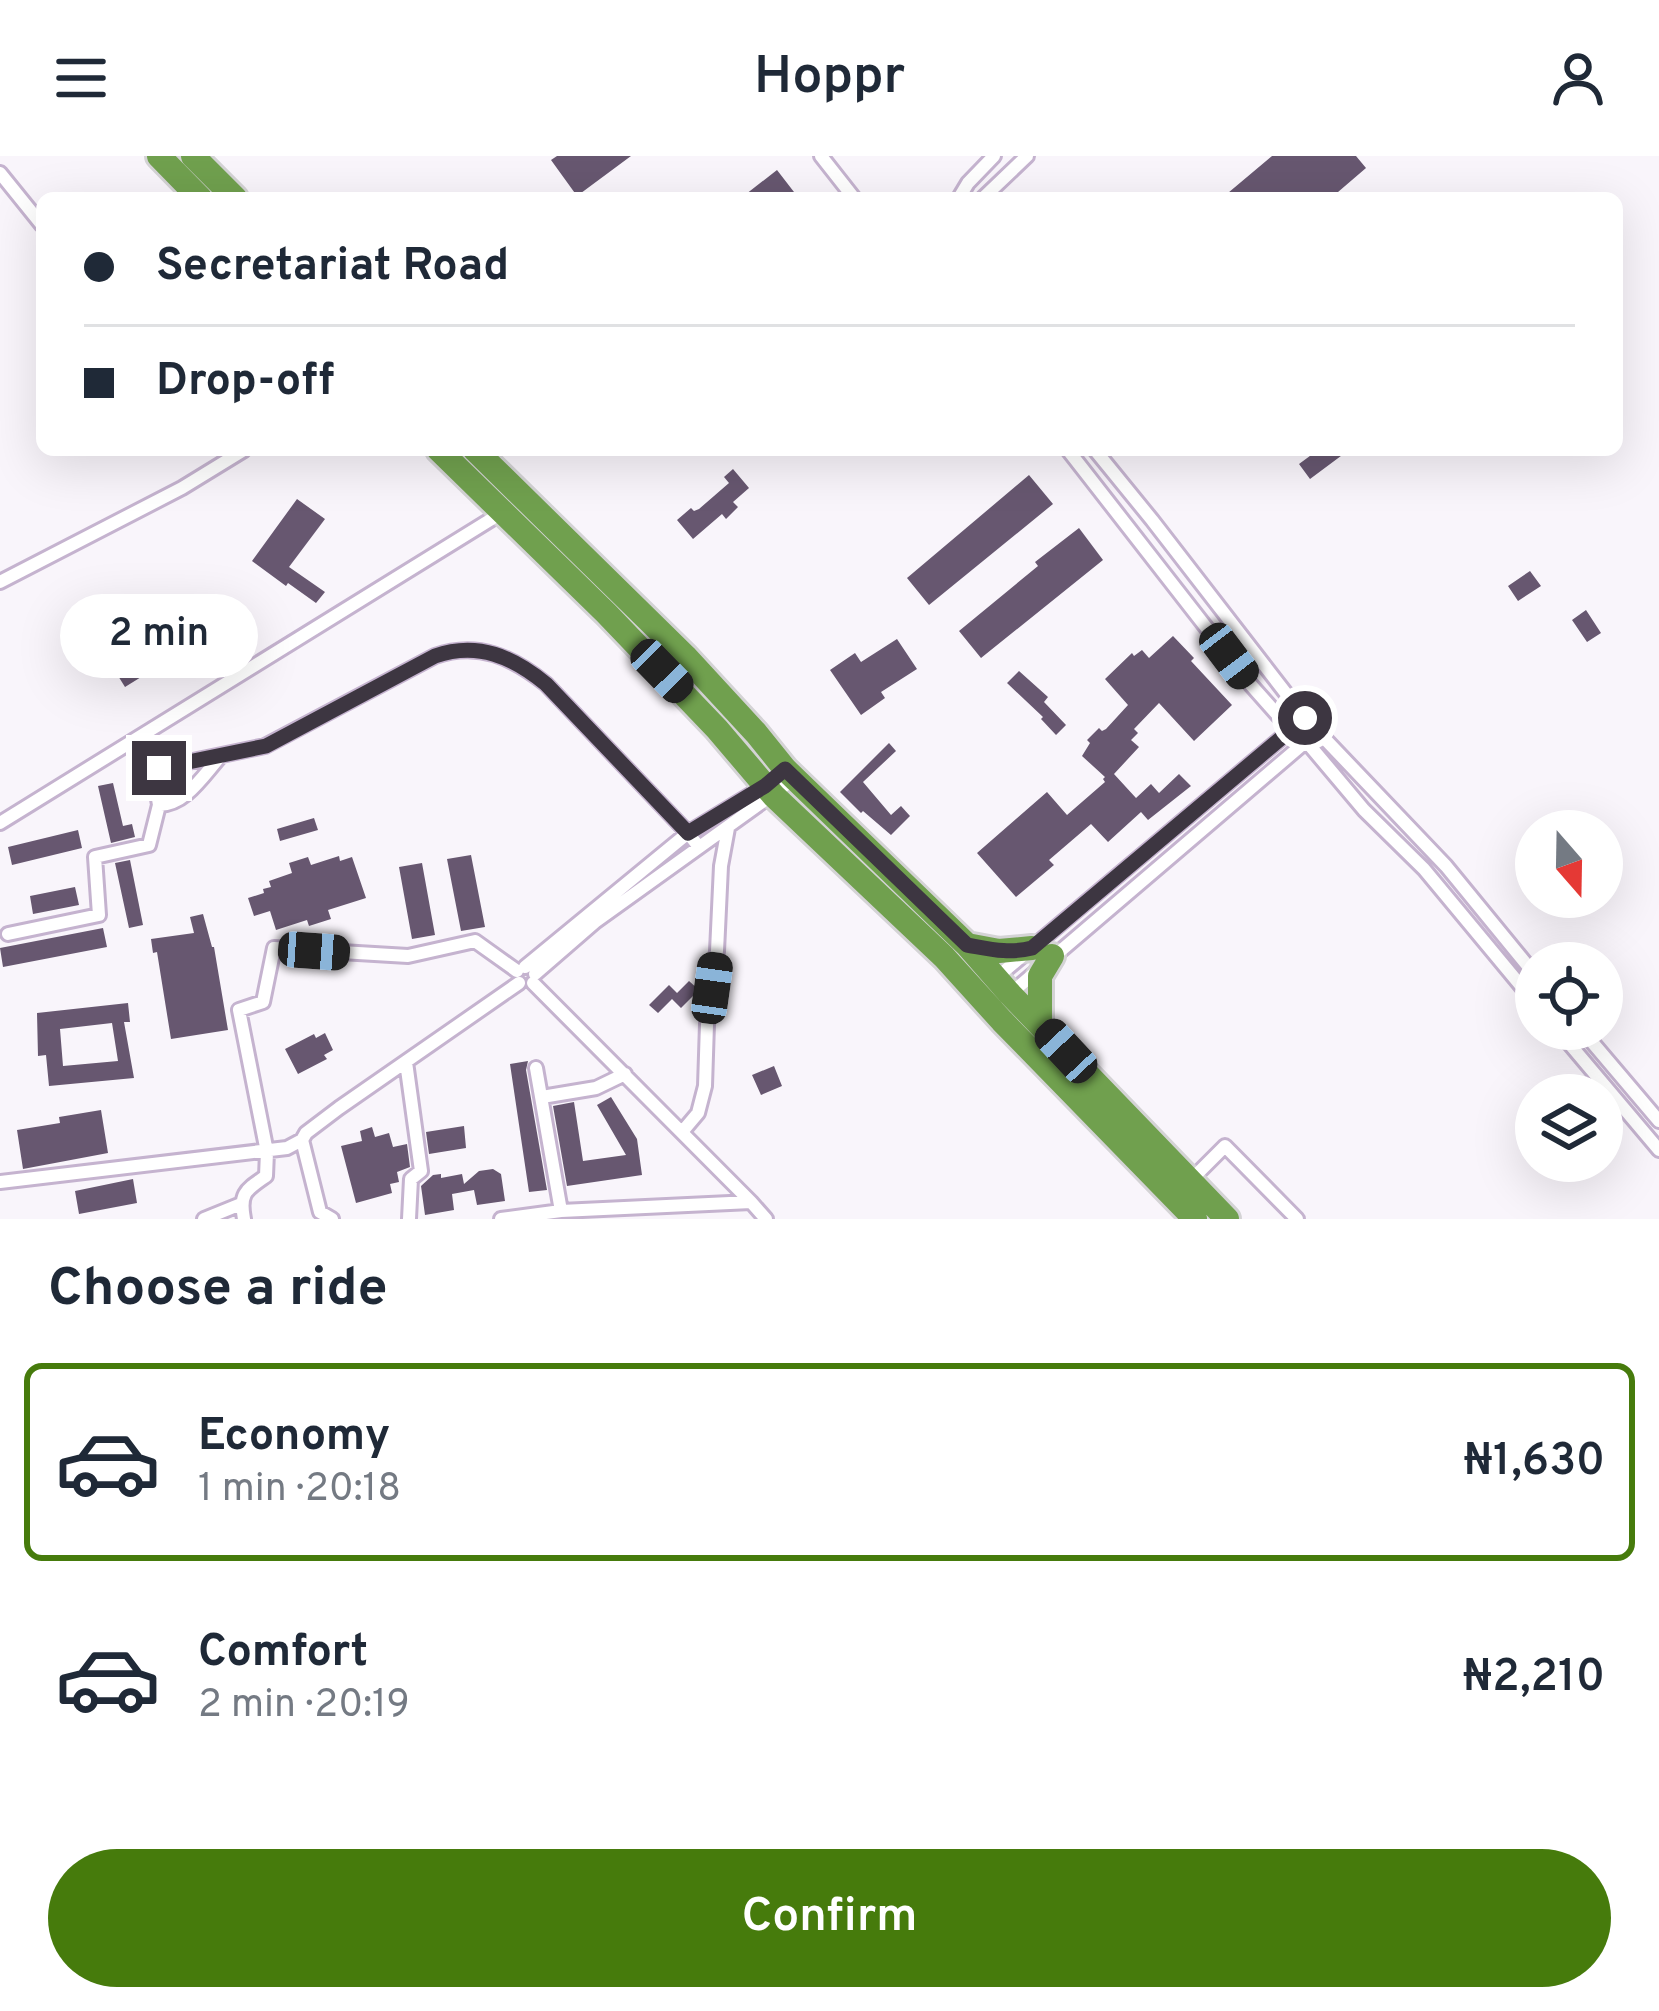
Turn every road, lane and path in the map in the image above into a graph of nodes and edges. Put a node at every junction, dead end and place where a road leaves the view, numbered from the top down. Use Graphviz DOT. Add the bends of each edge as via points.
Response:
graph roads {
  1 [pos="159,156"];
  2 [pos="194,156"];
  3 [pos="821,156"];
  4 [pos="994,156"];
  5 [pos="1027,156"];
  6 [pos="0,173"];
  7 [pos="194,192"];
  8 [pos="229,192"];
  9 [pos="849,192"];
  10 [pos="963,192"];
  11 [pos="989,192"];
  12 [pos="36,218"];
  13 [pos="233,456"];
  14 [pos="445,456"];
  15 [pos="481,456"];
  16 [pos="1073,456"];
  17 [pos="1100,456"];
  18 [pos="504,511"];
  19 [pos="0,583"];
  20 [pos="1305,718"];
  21 [pos="1291,730"];
  22 [pos="1311,736"];
  23 [pos="219,758"];
  24 [pos="790,774"];
  25 [pos="769,791"];
  26 [pos="159,805"];
  27 [pos="0,824"];
  28 [pos="728,828"];
  29 [pos="688,833"];
  30 [pos="699,847"];
  31 [pos="8,934"];
  32 [pos="967,945"];
  33 [pos="1515,950"];
  34 [pos="1042,952"];
  35 [pos="526,976"];
  36 [pos="1515,979"];
  37 [pos="994,995"];
  38 [pos="1040,1022"];
  39 [pos="1575,1050"];
  40 [pos="1598,1050"];
  41 [pos="406,1062"];
  42 [pos="536,1068"];
  43 [pos="626,1074"];
  44 [pos="542,1097"];
  45 [pos="1659,1121"];
  46 [pos="682,1132"];
  47 [pos="302,1141"];
  48 [pos="1659,1150"];
  49 [pos="267,1152"];
  50 [pos="1190,1181"];
  51 [pos="0,1182"];
  52 [pos="751,1202"];
  53 [pos="243,1211"];
  54 [pos="561,1211"];
  55 [pos="664,1212"];
  56 [pos="204,1219"];
  57 [pos="332,1219"];
  58 [pos="409,1219"];
  59 [pos="501,1219"];
  60 [pos="766,1219"];
  61 [pos="1195,1219"];
  62 [pos="1227,1219"];
  63 [pos="1297,1219"];
  1 -- 7 [label="highway"];
  2 -- 8 [label="highway"];
  3 -- 9 [label="street"];
  4 -- 10 [label="street"];
  5 -- 11 [label="street"];
  6 -- 12 [label="street"];
  13 -- 19 [label="street"];
  14 -- 18 [label="highway"];
  15 -- 24 [label="highway" via="685,656"];
  16 -- 21 [label="street"];
  17 -- 20 [label="street"];
  18 -- 25 [label="highway"];
  18 -- 27 [label="street"];
  20 -- 21 [label="street"];
  20 -- 22 [label="street"];
  21 -- 22 [label="street"];
  21 -- 34 [label="street"];
  22 -- 33 [label="street" via="1446,866"];
  22 -- 34 [label="street"];
  22 -- 36 [label="street" via="1364,809"];
  23 -- 26 [label="street" via="176,803"];
  23 -- 26 [label="street" via="159,768"];
  23 -- 29 [label="street" via="266,746 435,656 484,651 546,684"];
  24 -- 25 [label="street"];
  24 -- 32 [label="highway"];
  25 -- 28 [label="street"];
  25 -- 29 [label="street"];
  25 -- 37 [label="highway"];
  26 -- 31 [label="street" via="149,844 95,857 100,915"];
  28 -- 30 [label="street"];
  28 -- 46 [label="street" via="705,1086"];
  29 -- 30 [label="street"];
  29 -- 35 [label="street"];
  30 -- 35 [label="street"];
  32 -- 34 [label="highway"];
  32 -- 37 [label="highway"];
  34 -- 37 [label="street"];
  34 -- 37 [label="street"];
  34 -- 38 [label="highway"];
  35 -- 41 [label="street"];
  35 -- 43 [label="street"];
  35 -- 49 [label="street" via="475,941 408,956 274,948 263,1002 238,1010"];
  37 -- 38 [label="highway"];
  37 -- 61 [label="highway"];
  38 -- 50 [label="highway"];
  39 -- 48 [label="street"];
  40 -- 45 [label="street"];
  41 -- 47 [label="street"];
  41 -- 58 [label="street" via="421,1171 411,1179"];
  42 -- 44 [label="street"];
  43 -- 44 [label="street"];
  43 -- 46 [label="street"];
  44 -- 54 [label="street"];
  46 -- 52 [label="street"];
  47 -- 49 [label="street"];
  47 -- 57 [label="street" via="320,1212"];
  49 -- 51 [label="street"];
  49 -- 53 [label="street" via="266,1176 247,1189"];
  50 -- 62 [label="highway"];
  50 -- 63 [label="street" via="1225,1146"];
  52 -- 55 [label="street"];
  52 -- 60 [label="street"];
  53 -- 56 [label="street"];
  54 -- 55 [label="street"];
  54 -- 59 [label="street"];
}
